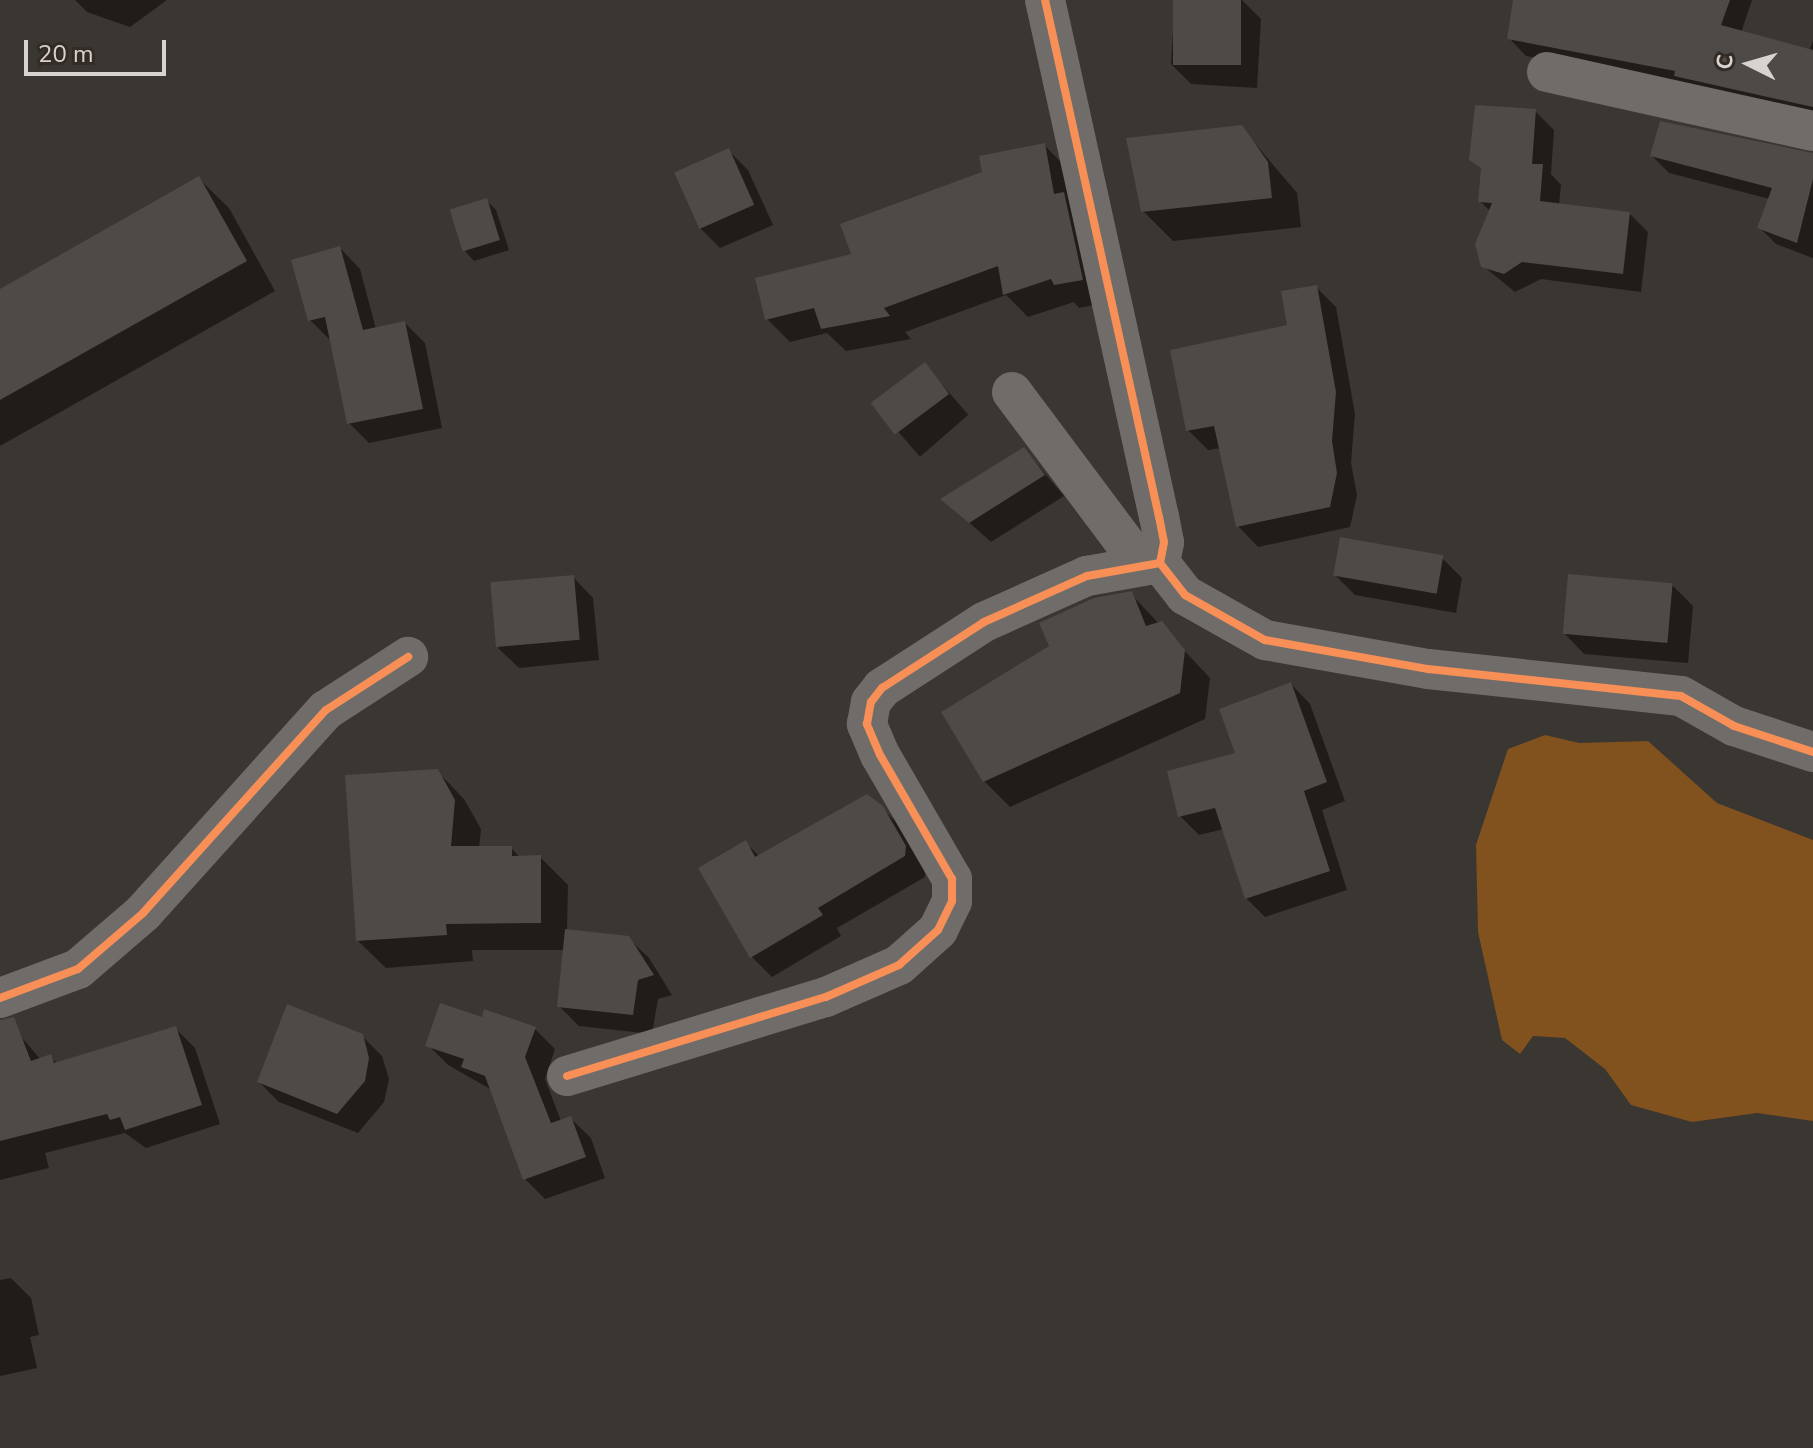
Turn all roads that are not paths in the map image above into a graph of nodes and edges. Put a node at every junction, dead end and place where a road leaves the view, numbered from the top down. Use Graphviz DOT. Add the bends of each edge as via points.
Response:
graph roads {
  1 [pos="1045,0"];
  2 [pos="1547,72"];
  3 [pos="1813,131"];
  4 [pos="1012,392"];
  5 [pos="1151,564"];
  6 [pos="408,657"];
  7 [pos="1813,752"];
  8 [pos="0,998"];
  9 [pos="567,1076"];
  1 -- 5 [label="street" via="1161,530"];
  2 -- 3 [label="street"];
  4 -- 5 [label="street"];
  5 -- 7 [label="street" via="1185,595 1265,640 1428,669 1681,696 1734,726"];
  5 -- 9 [label="street" via="1087,576 984,622 882,688 871,702 867,724 880,755 952,879 952,901 938,930 899,965 826,997"];
  6 -- 8 [label="street" via="326,710 143,913 78,969"];
}
